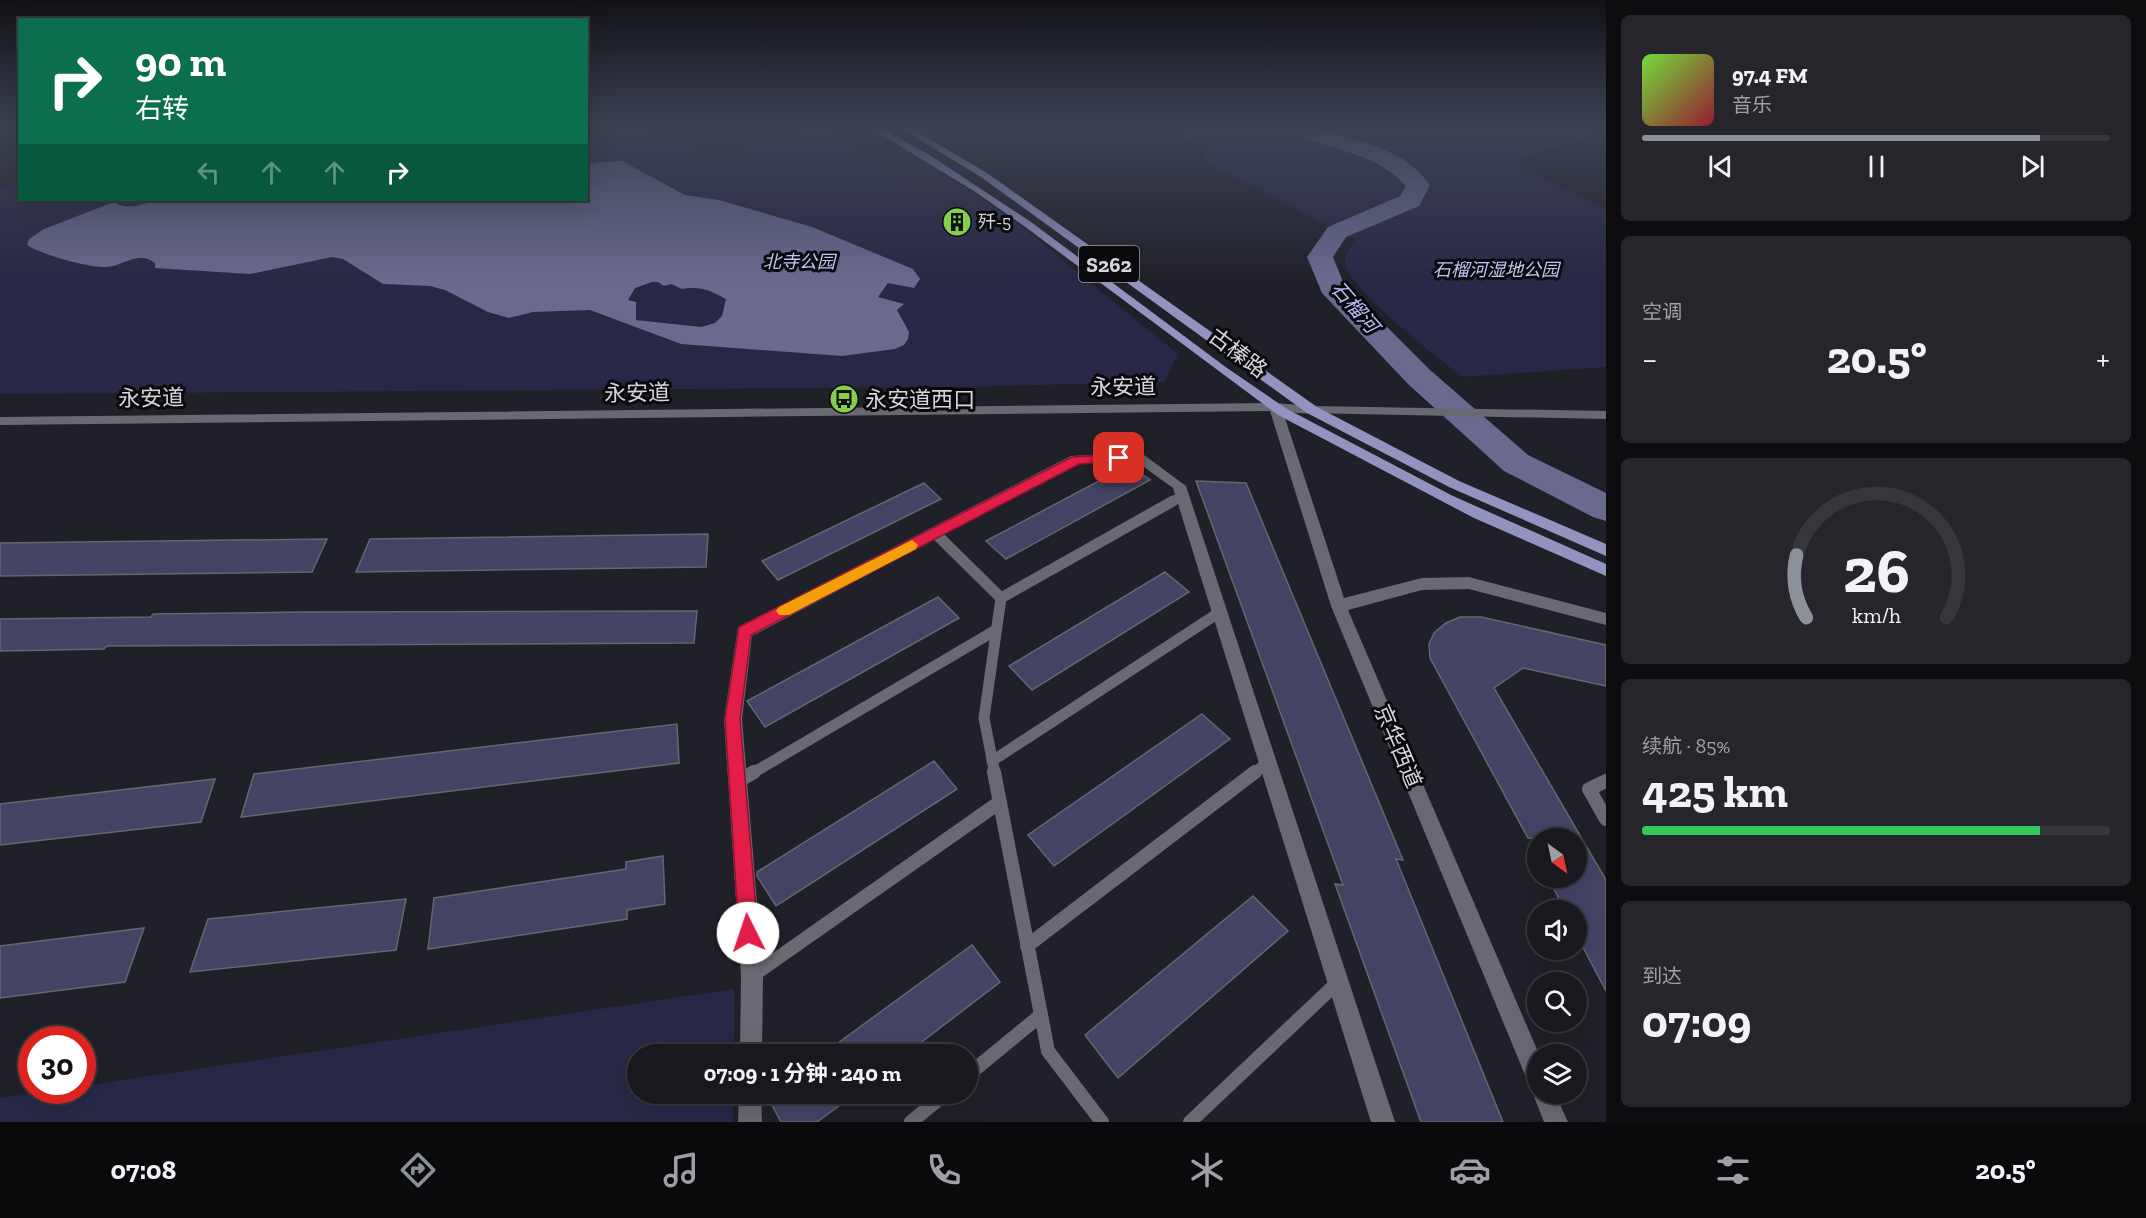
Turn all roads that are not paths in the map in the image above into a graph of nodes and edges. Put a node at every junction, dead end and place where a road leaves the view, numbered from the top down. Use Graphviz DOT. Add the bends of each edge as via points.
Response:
graph roads {
  1 [pos="961,178"];
  2 [pos="989,178"];
  3 [pos="1275,407"];
  4 [pos="1312,410"];
  5 [pos="1606,415"];
  6 [pos="0,421"];
  7 [pos="1183,495"];
  8 [pos="935,533"];
  9 [pos="1606,550"];
  10 [pos="1606,570"];
  11 [pos="1001,598"];
  12 [pos="1339,606"];
  13 [pos="1220,612"];
  14 [pos="1606,619"];
  15 [pos="996,630"];
  16 [pos="992,761"];
  17 [pos="1268,762"];
  18 [pos="1606,781"];
  19 [pos="737,782"];
  20 [pos="1000,802"];
  21 [pos="1606,819"];
  22 [pos="1028,946"];
  23 [pos="752,976"];
  24 [pos="1338,982"];
  25 [pos="1041,1015"];
  26 [pos="751,1044"];
  27 [pos="1527,1053"];
  28 [pos="978,1067"];
  29 [pos="750,1104"];
  30 [pos="933,1104"];
  31 [pos="1548,1104"];
  32 [pos="750,1122"];
  33 [pos="911,1122"];
  34 [pos="1102,1122"];
  35 [pos="1190,1122"];
  36 [pos="1383,1122"];
  37 [pos="1556,1122"];
  1 -- 3 [label="main road, 古榛路 / S262" via="1031,223"];
  2 -- 4 [label="main road, 古榛路 / S262"];
  3 -- 4 [label="main road, 永安道"];
  3 -- 6 [label="main road, 永安道"];
  3 -- 10 [label="main road, 古榛路 / S262" via="1431,492"];
  3 -- 12 [label="main road, 京华西道"];
  4 -- 5 [label="main road, 永安道"];
  4 -- 9 [label="main road, 古榛路 / S262" via="1454,484"];
  7 -- 8 [label="main road" via="1179,486 1140,458 1076,459"];
  7 -- 11 [label="lane"];
  7 -- 13 [label="main road"];
  8 -- 11 [label="lane"];
  8 -- 19 [label="main road" via="744,632 732,719"];
  11 -- 15 [label="lane"];
  12 -- 14 [label="main road" via="1422,584 1469,583"];
  12 -- 27 [label="main road, 京华西道"];
  13 -- 16 [label="lane"];
  13 -- 17 [label="main road"];
  15 -- 16 [label="lane" via="984,718"];
  15 -- 19 [label="lane"];
  16 -- 20 [label="lane"];
  17 -- 22 [label="lane"];
  17 -- 24 [label="main road"];
  18 -- 21 [label="lane" via="1589,789"];
  19 -- 23 [label="main road"];
  20 -- 22 [label="lane"];
  20 -- 23 [label="lane"];
  22 -- 25 [label="lane"];
  23 -- 26 [label="main road"];
  24 -- 35 [label="lane"];
  24 -- 36 [label="main road"];
  25 -- 28 [label="lane"];
  25 -- 34 [label="lane" via="1048,1052"];
  29 -- 32 [label="main road"];
  30 -- 33 [label="lane"];
  31 -- 37 [label="main road"];
}
